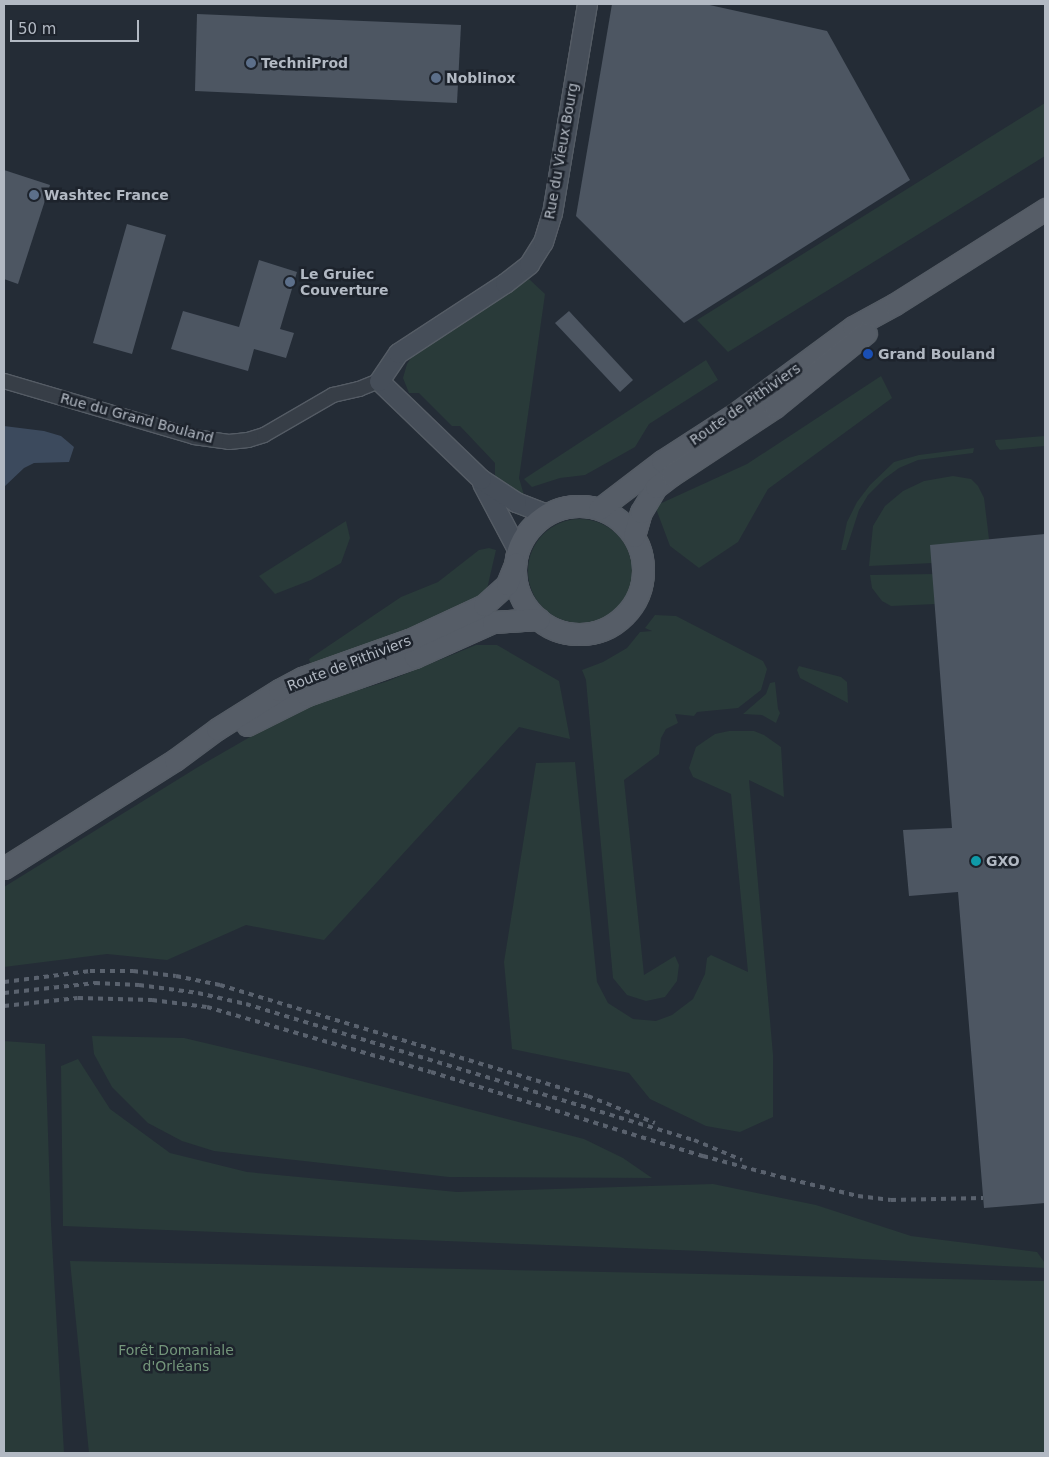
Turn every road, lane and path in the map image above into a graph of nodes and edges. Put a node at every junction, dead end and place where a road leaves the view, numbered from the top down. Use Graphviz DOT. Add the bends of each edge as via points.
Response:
graph roads {
  1 [pos="587,4"];
  2 [pos="1045,209"];
  3 [pos="896,304"];
  4 [pos="4,381"];
  5 [pos="379,381"];
  6 [pos="480,479"];
  7 [pos="599,509"];
  8 [pos="547,514"];
  9 [pos="634,536"];
  10 [pos="516,558"];
  11 [pos="539,619"];
  12 [pos="175,760"];
  13 [pos="4,868"];
  1 -- 5 [label="street, Rue du Vieux Bourg" via="552,213 543,242 529,264 505,283 398,353"];
  2 -- 3 [label="main road, Route de Pithiviers"];
  3 -- 7 [label="main road, Route de Pithiviers" via="853,327"];
  3 -- 9 [label="main road, Route de Pithiviers" via="861,338 775,407 656,487 641,512"];
  4 -- 5 [label="street, Rue du Grand Bouland" via="194,437 229,442 264,435 333,395"];
  5 -- 6 [label="street"];
  6 -- 8 [label="street" via="516,502"];
  6 -- 10 [label="street"];
  7 -- 8 [label="main road" via="572,506"];
  7 -- 9 [label="main road" via="624,524"];
  8 -- 10 [label="main road" via="529,530"];
  9 -- 11 [label="main road" via="642,559 641,587 636,600 619,620 597,631 573,633 555,629"];
  10 -- 11 [label="main road" via="520,595"];
  10 -- 12 [label="main road, Route de Pithiviers" via="507,584 484,605 410,640 302,678 216,729"];
  11 -- 12 [label="main road, Route de Pithiviers" via="493,622 415,657 306,695"];
  12 -- 13 [label="main road, Route de Pithiviers"];
}
